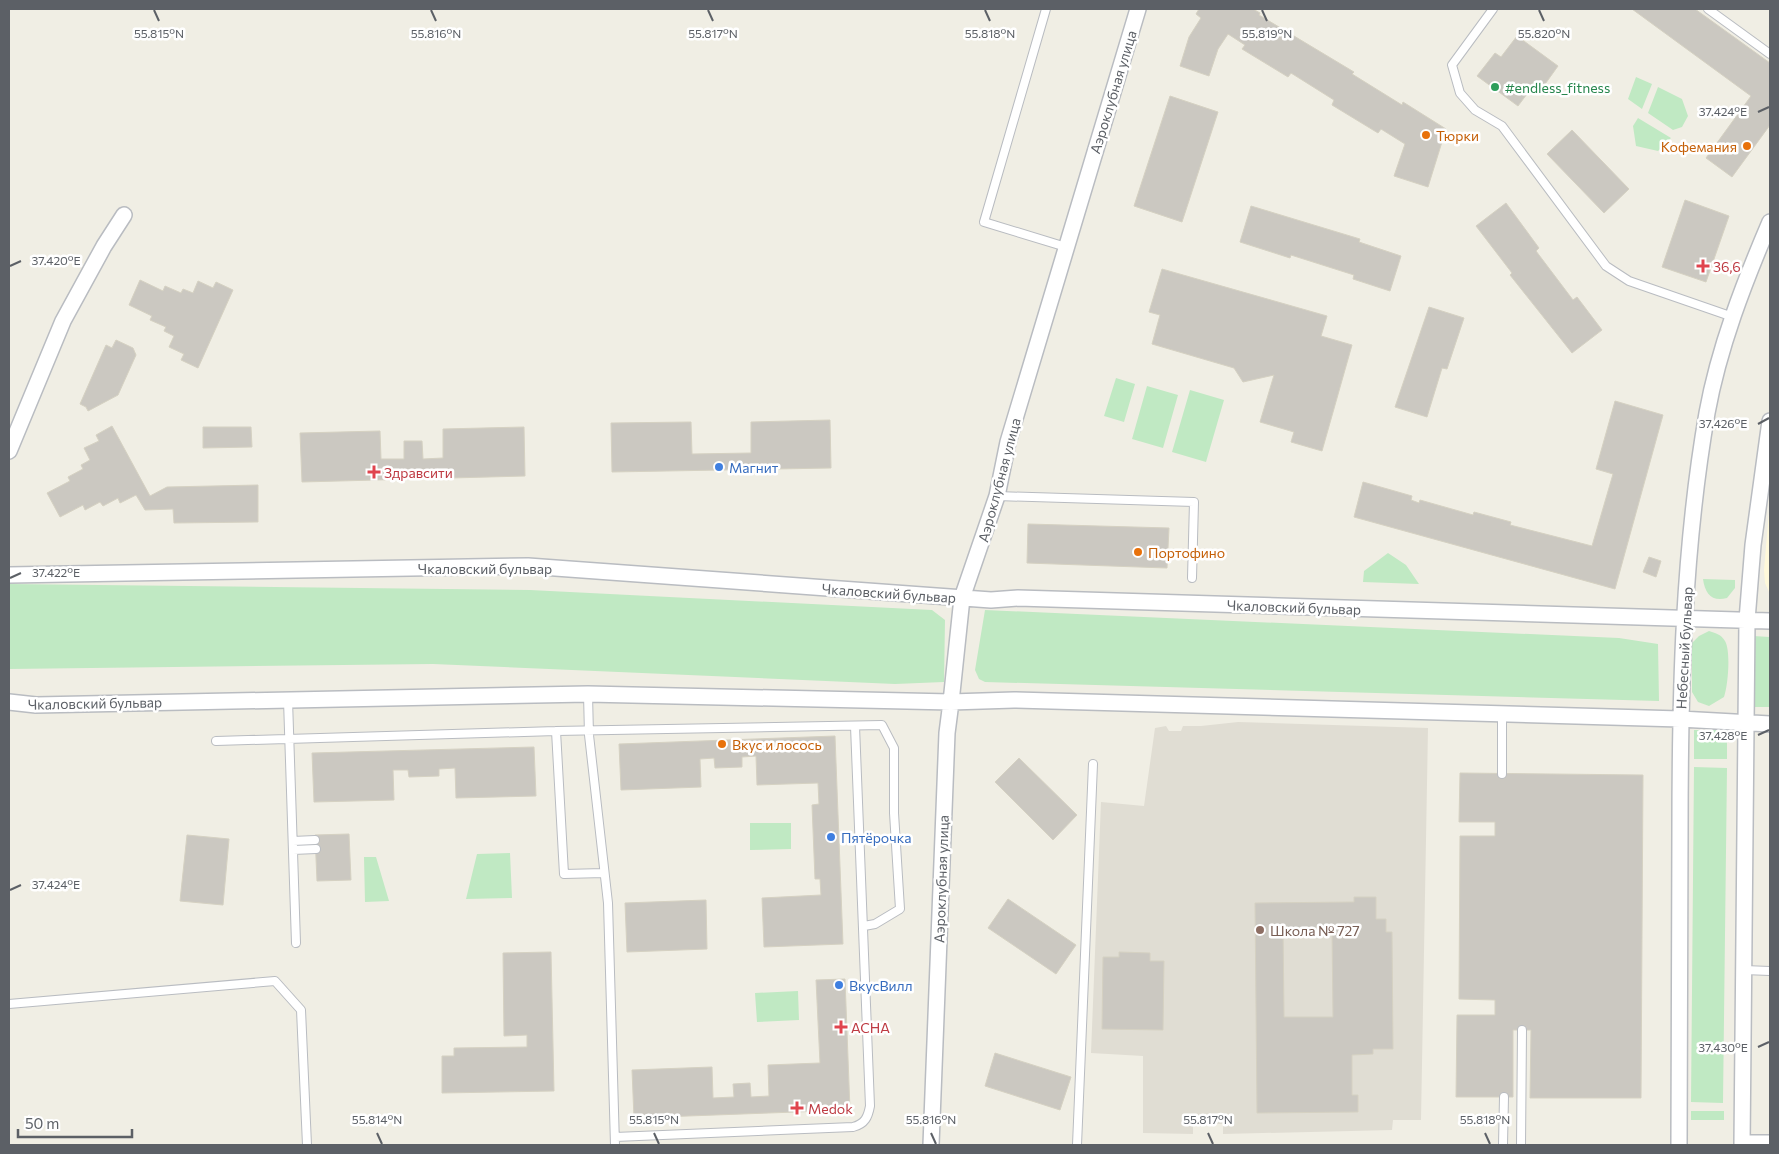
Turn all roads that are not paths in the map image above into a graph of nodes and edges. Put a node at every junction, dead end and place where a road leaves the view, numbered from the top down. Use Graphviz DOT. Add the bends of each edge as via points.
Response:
graph roads {
  1 [pos="1046,9"];
  2 [pos="1138,9"];
  3 [pos="1493,9"];
  4 [pos="1708,9"];
  5 [pos="1770,54"];
  6 [pos="124,215"];
  7 [pos="1770,222"];
  8 [pos="1066,247"];
  9 [pos="1733,318"];
  10 [pos="1770,421"];
  11 [pos="9,451"];
  12 [pos="997,496"];
  13 [pos="9,576"];
  14 [pos="1192,578"];
  15 [pos="962,598"];
  16 [pos="1685,619"];
  17 [pos="1747,620"];
  18 [pos="1770,621"];
  19 [pos="588,694"];
  20 [pos="288,700"];
  21 [pos="9,702"];
  22 [pos="951,702"];
  23 [pos="1502,714"];
  24 [pos="1680,719"];
  25 [pos="1745,722"];
  26 [pos="1770,724"];
  27 [pos="855,726"];
  28 [pos="556,731"];
  29 [pos="589,731"];
  30 [pos="290,738"];
  31 [pos="216,741"];
  32 [pos="1093,764"];
  33 [pos="1502,774"];
  34 [pos="315,840"];
  35 [pos="293,841"];
  36 [pos="316,849"];
  37 [pos="293,850"];
  38 [pos="604,873"];
  39 [pos="864,926"];
  40 [pos="296,943"];
  41 [pos="1744,970"];
  42 [pos="1770,971"];
  43 [pos="9,1004"];
  44 [pos="1522,1030"];
  45 [pos="1504,1098"];
  46 [pos="615,1141"];
  47 [pos="1770,1143"];
  48 [pos="1742,1144"];
  49 [pos="307,1145"];
  50 [pos="931,1145"];
  51 [pos="1077,1145"];
  52 [pos="1503,1145"];
  53 [pos="1521,1145"];
  54 [pos="1679,1145"];
  1 -- 8 [label="lane" via="984,222"];
  2 -- 8 [label="street, Аэроклубная улица"];
  3 -- 9 [label="lane" via="1452,65 1454,79 1465,99 1475,110 1502,126 1606,266 1629,281"];
  4 -- 5 [label="lane"];
  6 -- 11 [label="street" via="62,321"];
  7 -- 9 [label="street, Небесный бульвар"];
  8 -- 12 [label="street, Аэроклубная улица" via="1008,442"];
  9 -- 16 [label="street, Небесный бульвар" via="1707,413 1689,554"];
  10 -- 17 [label="street" via="1753,545"];
  12 -- 14 [label="lane" via="1194,502"];
  12 -- 15 [label="street, Аэроклубная улица"];
  13 -- 15 [label="street, Чкаловский бульвар" via="528,566"];
  15 -- 16 [label="street, Чкаловский бульвар"];
  15 -- 22 [label="street, Аэроклубная улица"];
  16 -- 17 [label="street, Чкаловский бульвар"];
  16 -- 24 [label="street, Небесный бульвар"];
  17 -- 18 [label="street, Чкаловский бульвар"];
  17 -- 25 [label="street"];
  19 -- 20 [label="street, Чкаловский бульвар"];
  19 -- 22 [label="street, Чкаловский бульвар"];
  19 -- 29 [label="lane"];
  20 -- 21 [label="street, Чкаловский бульвар" via="36,705"];
  20 -- 30 [label="lane"];
  22 -- 23 [label="street, Чкаловский бульвар" via="1014,700"];
  22 -- 50 [label="street, Аэроклубная улица" via="946,753"];
  23 -- 24 [label="street, Чкаловский бульвар"];
  23 -- 33 [label="lane"];
  24 -- 25 [label="street, Чкаловский бульвар"];
  24 -- 54 [label="street, Небесный бульвар"];
  25 -- 26 [label="street, Чкаловский бульвар"];
  25 -- 41 [label="street"];
  27 -- 29 [label="lane"];
  27 -- 39 [label="lane"];
  27 -- 39 [label="lane" via="882,725 894,748 900,909 875,924"];
  28 -- 29 [label="lane"];
  28 -- 30 [label="lane"];
  28 -- 38 [label="lane" via="564,874"];
  29 -- 38 [label="lane"];
  30 -- 31 [label="lane"];
  30 -- 35 [label="lane"];
  32 -- 51 [label="lane"];
  34 -- 35 [label="lane"];
  35 -- 37 [label="lane"];
  36 -- 37 [label="lane"];
  37 -- 40 [label="lane"];
  38 -- 46 [label="lane" via="608,903"];
  39 -- 46 [label="lane" via="870,1106 867,1118 859,1126"];
  41 -- 42 [label="lane"];
  41 -- 48 [label="street"];
  43 -- 49 [label="lane" via="275,981 301,1010"];
  44 -- 53 [label="lane"];
  45 -- 52 [label="lane"];
  47 -- 48 [label="street"];
}
